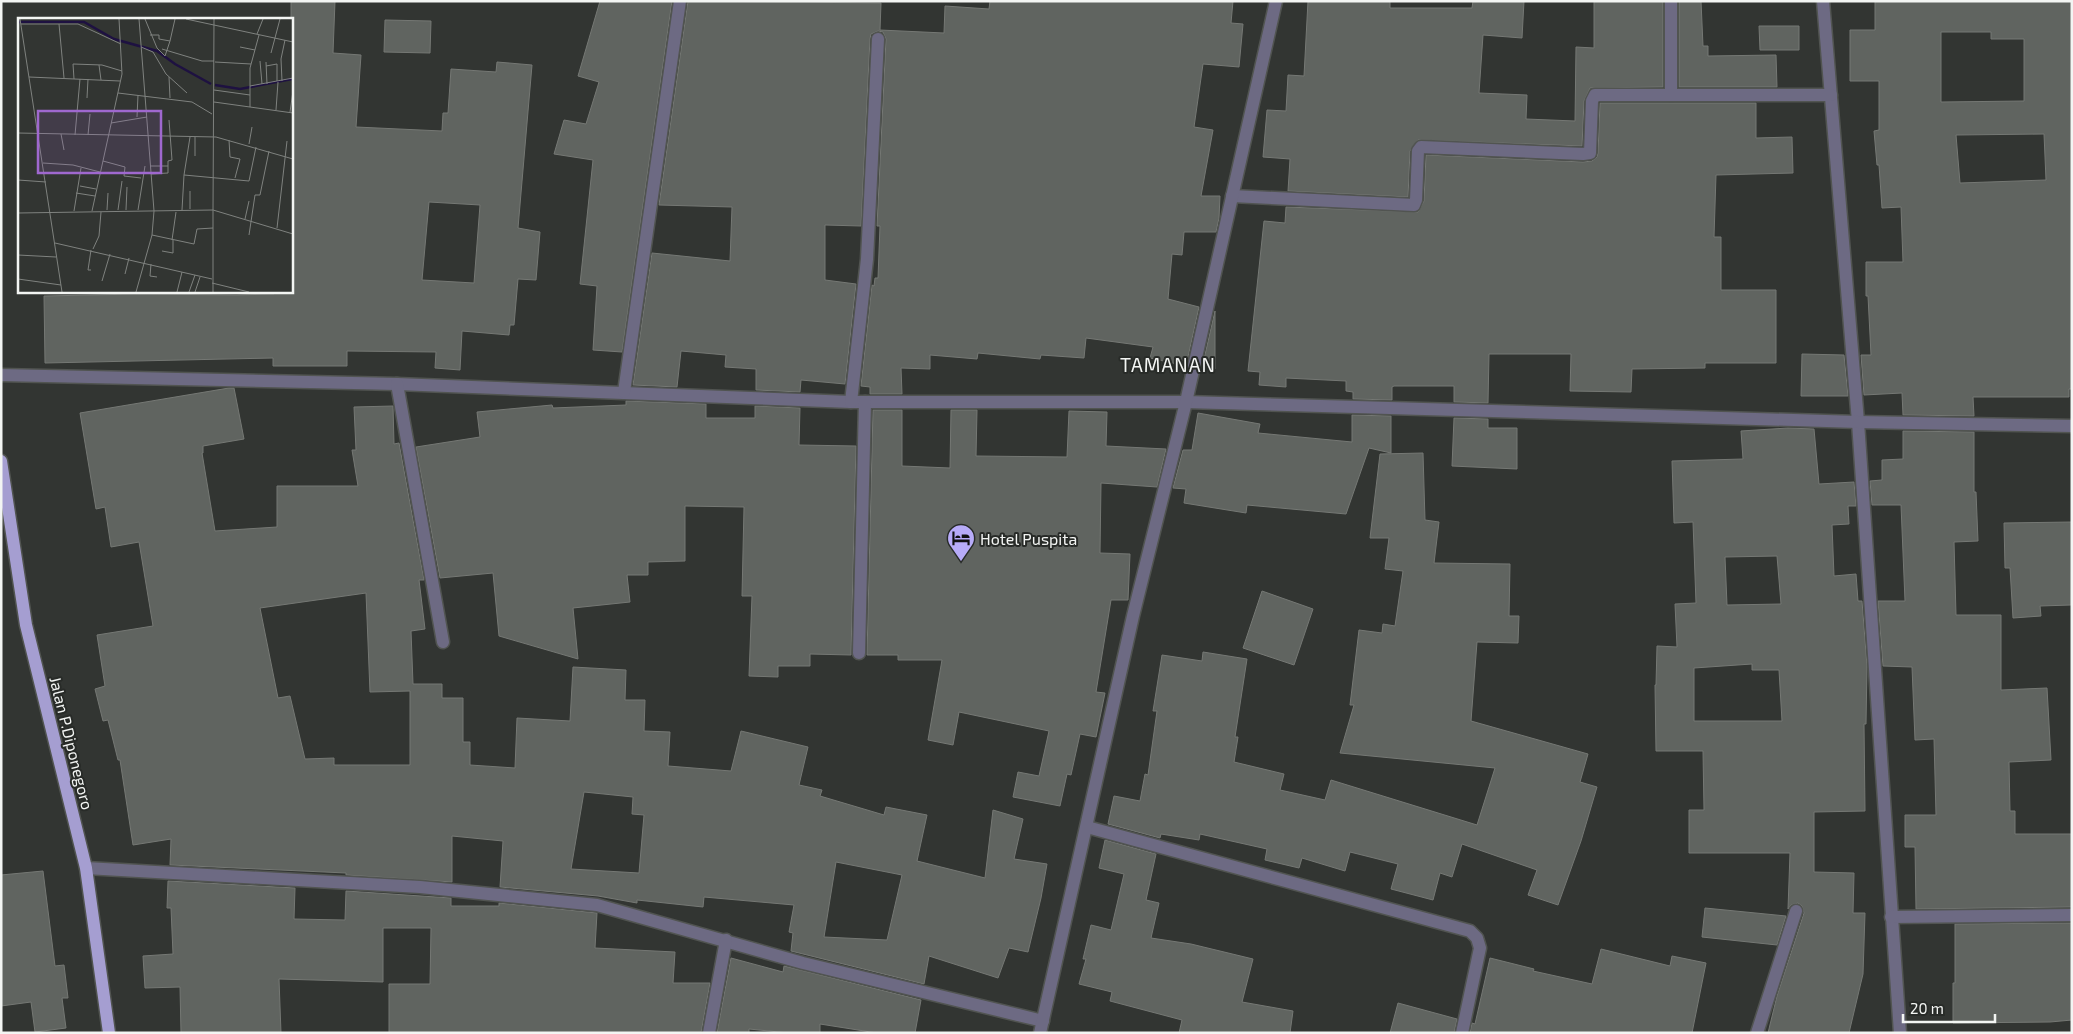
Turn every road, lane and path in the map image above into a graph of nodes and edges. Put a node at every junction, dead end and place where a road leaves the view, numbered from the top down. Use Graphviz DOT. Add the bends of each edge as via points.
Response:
graph roads {
  1 [pos="680,1"];
  2 [pos="1276,1"];
  3 [pos="1671,1"];
  4 [pos="1823,1"];
  5 [pos="878,39"];
  6 [pos="1671,95"];
  7 [pos="1831,95"];
  8 [pos="1232,196"];
  9 [pos="1,375"];
  10 [pos="397,384"];
  11 [pos="624,392"];
  12 [pos="851,402"];
  13 [pos="865,402"];
  14 [pos="1186,402"];
  15 [pos="1858,422"];
  16 [pos="2072,426"];
  17 [pos="1,461"];
  18 [pos="443,642"];
  19 [pos="859,653"];
  20 [pos="1087,827"];
  21 [pos="86,868"];
  22 [pos="1796,911"];
  23 [pos="2072,915"];
  24 [pos="1891,917"];
  25 [pos="726,940"];
  26 [pos="1041,1027"];
  27 [pos="109,1033"];
  28 [pos="709,1033"];
  29 [pos="1462,1033"];
  30 [pos="1757,1033"];
  31 [pos="1900,1033"];
  1 -- 11 [label="street"];
  2 -- 8 [label="street"];
  3 -- 6 [label="street"];
  4 -- 7 [label="street"];
  5 -- 12 [label="street" via="867,259"];
  6 -- 7 [label="street"];
  6 -- 8 [label="street" via="1593,96 1591,150 1586,154 1421,148 1418,151 1416,200 1412,205"];
  7 -- 15 [label="street"];
  8 -- 14 [label="street"];
  9 -- 10 [label="street"];
  10 -- 11 [label="street"];
  10 -- 18 [label="street"];
  11 -- 12 [label="street"];
  12 -- 13 [label="street"];
  13 -- 14 [label="street"];
  13 -- 19 [label="street"];
  14 -- 15 [label="street"];
  14 -- 20 [label="street" via="1133,616"];
  15 -- 16 [label="street"];
  15 -- 24 [label="street"];
  17 -- 21 [label="main road, Jalan P.Diponegoro" via="26,625"];
  20 -- 26 [label="street"];
  20 -- 29 [label="street" via="1470,931 1480,948"];
  21 -- 25 [label="street" via="420,887 597,905"];
  21 -- 27 [label="main road, Jalan P.Diponegoro"];
  22 -- 30 [label="street"];
  23 -- 24 [label="street"];
  24 -- 31 [label="street"];
  25 -- 26 [label="street"];
  25 -- 28 [label="street"];
}
